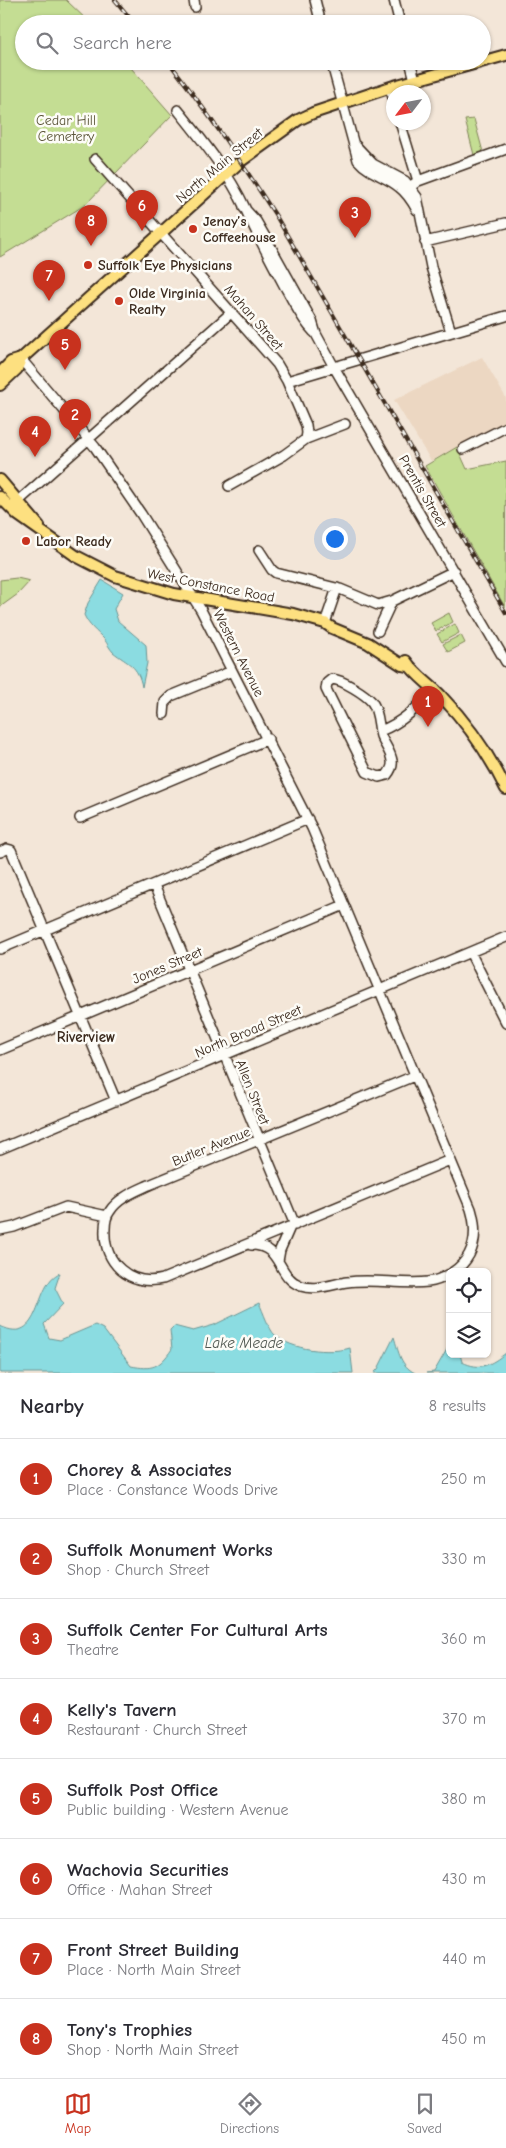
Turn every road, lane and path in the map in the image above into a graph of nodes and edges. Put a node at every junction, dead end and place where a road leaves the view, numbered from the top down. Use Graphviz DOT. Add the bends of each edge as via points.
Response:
graph roads {
  1 [pos="315,0"];
  2 [pos="394,0"];
  3 [pos="319,15"];
  4 [pos="398,15"];
  5 [pos="506,55"];
  6 [pos="491,59"];
  7 [pos="333,70"];
  8 [pos="412,70"];
  9 [pos="451,70"];
  10 [pos="415,80"];
  11 [pos="399,85"];
  12 [pos="386,89"];
  13 [pos="342,103"];
  14 [pos="178,110"];
  15 [pos="401,130"];
  16 [pos="506,149"];
  17 [pos="95,159"];
  18 [pos="226,175"];
  19 [pos="411,186"];
  20 [pos="506,223"];
  21 [pos="161,233"];
  22 [pos="425,242"];
  23 [pos="232,312"];
  24 [pos="506,316"];
  25 [pos="450,332"];
  26 [pos="21,359"];
  27 [pos="334,366"];
  28 [pos="0,373"];
  29 [pos="287,380"];
  30 [pos="0,385"];
  31 [pos="345,424"];
  32 [pos="506,427"];
  33 [pos="90,439"];
  34 [pos="306,439"];
  35 [pos="463,449"];
  36 [pos="0,480"];
  37 [pos="229,486"];
  38 [pos="0,498"];
  39 [pos="19,501"];
  40 [pos="11,509"];
  41 [pos="44,533"];
  42 [pos="259,550"];
  43 [pos="454,571"];
  44 [pos="338,588"];
  45 [pos="194,597"];
  46 [pos="392,601"];
  47 [pos="326,623"];
  48 [pos="378,631"];
  49 [pos="506,662"];
  50 [pos="232,671"];
  51 [pos="435,689"];
  52 [pos="164,714"];
  53 [pos="380,731"];
  54 [pos="268,738"];
  55 [pos="506,789"];
  56 [pos="80,818"];
  57 [pos="308,819"];
  58 [pos="4,850"];
  59 [pos="154,885"];
  60 [pos="344,905"];
  61 [pos="46,930"];
  62 [pos="506,937"];
  63 [pos="0,950"];
  64 [pos="470,952"];
  65 [pos="189,971"];
  66 [pos="379,990"];
  67 [pos="81,1016"];
  68 [pos="505,1018"];
  69 [pos="0,1050"];
  70 [pos="224,1056"];
  71 [pos="414,1076"];
  72 [pos="116,1101"];
  73 [pos="259,1141"];
  74 [pos="0,1148"];
  75 [pos="450,1160"];
  76 [pos="107,1216"];
  77 [pos="292,1226"];
  78 [pos="0,1230"];
  79 [pos="246,1244"];
  80 [pos="278,1262"];
  81 [pos="457,1268"];
  82 [pos="446,1276"];
  1 -- 3 [label="street"];
  2 -- 4 [label="street"];
  5 -- 6 [label="main road, North Main Street"];
  7 -- 13 [label="street"];
  8 -- 10 [label="street"];
  9 -- 10 [label="main road, North Main Street"];
  10 -- 11 [label="main road, North Main Street"];
  12 -- 13 [label="main road, North Main Street"];
  13 -- 18 [label="main road, North Main Street" via="298,120"];
  13 -- 19 [label="street" via="358,160 364,167 400,187"];
  14 -- 18 [label="street, Prentis Street"];
  15 -- 19 [label="street"];
  16 -- 19 [label="street"];
  17 -- 21 [label="street, Mahan Street"];
  18 -- 21 [label="main road, North Main Street"];
  18 -- 27 [label="street, Prentis Street" via="307,325 316,334"];
  19 -- 22 [label="street"];
  20 -- 22 [label="street"];
  21 -- 23 [label="street, Mahan Street"];
  21 -- 26 [label="main road, North Main Street"];
  22 -- 25 [label="street"];
  23 -- 29 [label="street, Mahan Street"];
  23 -- 33 [label="street"];
  24 -- 25 [label="street"];
  25 -- 27 [label="street"];
  26 -- 28 [label="main road, North Main Street" via="11,362"];
  26 -- 30 [label="main road, North Main Street" via="17,369"];
  26 -- 33 [label="street, Western Avenue"];
  27 -- 29 [label="street"];
  27 -- 43 [label="street, Prentis Street"];
  29 -- 34 [label="street, Mahan Street" via="306,426"];
  31 -- 34 [label="street"];
  32 -- 35 [label="street"];
  33 -- 39 [label="street"];
  33 -- 45 [label="street, Western Avenue"];
  34 -- 37 [label="street"];
  36 -- 39 [label="main road, West Constance Road"];
  38 -- 40 [label="main road, West Constance Road"];
  39 -- 40 [label="street"];
  39 -- 41 [label="main road, West Constance Road"];
  40 -- 41 [label="main road, West Constance Road"];
  41 -- 45 [label="main road, West Constance Road" via="76,556 115,576 154,589"];
  42 -- 44 [label="street" via="276,573"];
  43 -- 46 [label="street"];
  43 -- 49 [label="street, Prentis Street"];
  44 -- 46 [label="street" via="378,605"];
  44 -- 47 [label="street"];
  45 -- 47 [label="main road, West Constance Road"];
  45 -- 50 [label="street, Western Avenue"];
  46 -- 48 [label="street"];
  47 -- 51 [label="main road, West Constance Road" via="332,622 369,637 396,653"];
  50 -- 52 [label="street" via="171,696 165,702"];
  50 -- 54 [label="street, Western Avenue"];
  51 -- 53 [label="street" via="395,725"];
  51 -- 55 [label="main road, West Constance Road" via="481,744"];
  53 -- 53 [label="street" via="392,762 388,774 378,777 367,772 326,689 327,683 338,680 368,699 374,707"];
  54 -- 56 [label="street"];
  54 -- 57 [label="street, Western Avenue"];
  57 -- 59 [label="street"];
  57 -- 60 [label="street, Western Avenue"];
  58 -- 61 [label="street" via="12,850"];
  59 -- 61 [label="street"];
  59 -- 65 [label="street, Allen Street"];
  60 -- 65 [label="street, Jones Street"];
  60 -- 66 [label="street, Western Avenue"];
  61 -- 63 [label="street"];
  61 -- 67 [label="street"];
  62 -- 64 [label="street, North Broad Street"];
  64 -- 66 [label="street, North Broad Street"];
  64 -- 68 [label="street"];
  65 -- 67 [label="street, Jones Street"];
  65 -- 70 [label="street, Allen Street"];
  66 -- 70 [label="street, North Broad Street"];
  66 -- 71 [label="street, Western Avenue"];
  67 -- 69 [label="street, Jones Street"];
  67 -- 72 [label="street"];
  70 -- 72 [label="street, North Broad Street"];
  70 -- 73 [label="street, Allen Street"];
  71 -- 73 [label="street, Butler Avenue"];
  71 -- 75 [label="street, Western Avenue"];
  72 -- 74 [label="street, North Broad Street"];
  73 -- 76 [label="street, Butler Avenue" via="135,1192 118,1202"];
  73 -- 77 [label="street, Allen Street"];
  75 -- 77 [label="street"];
  75 -- 81 [label="street, Western Avenue" via="471,1209 476,1238 468,1257"];
  76 -- 78 [label="street" via="66,1207"];
  76 -- 79 [label="street" via="108,1252 115,1265 140,1280 156,1281"];
  77 -- 79 [label="street"];
  77 -- 80 [label="street"];
  79 -- 80 [label="street" via="268,1248"];
  80 -- 82 [label="street" via="290,1279 307,1288 362,1280 431,1282"];
}
